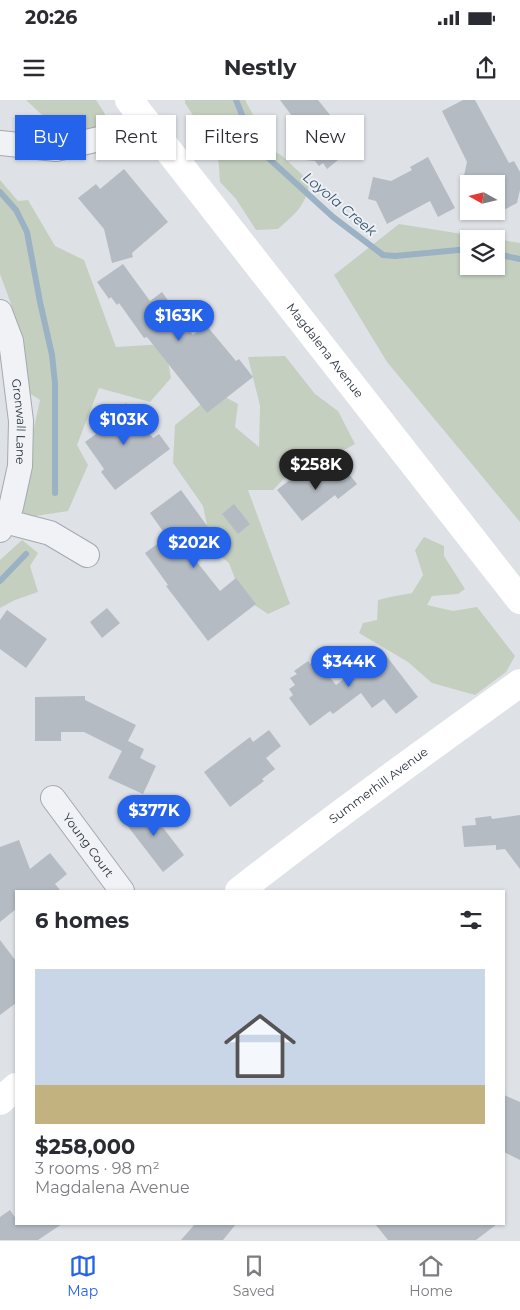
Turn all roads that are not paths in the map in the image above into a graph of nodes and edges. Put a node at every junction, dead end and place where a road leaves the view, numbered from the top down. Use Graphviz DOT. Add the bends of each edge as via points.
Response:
graph roads {
  1 [pos="130,100"];
  2 [pos="141,115"];
  3 [pos="96,140"];
  4 [pos="0,143"];
  5 [pos="176,160"];
  6 [pos="0,312"];
  7 [pos="2,525"];
  8 [pos="87,555"];
  9 [pos="520,600"];
  10 [pos="520,683"];
  11 [pos="53,798"];
  12 [pos="121,890"];
  13 [pos="240,890"];
  14 [pos="15,1089"];
  15 [pos="0,1101"];
  1 -- 2 [label="main road, Magdalena Avenue"];
  3 -- 4 [label="street" via="56,149"];
  5 -- 9 [label="main road, Magdalena Avenue"];
  6 -- 7 [label="street, Gronwall Lane" via="11,341 21,421 20,466 11,507"];
  7 -- 8 [label="street" via="50,533"];
  10 -- 13 [label="main road, Summerhill Avenue" via="381,782"];
  11 -- 12 [label="street, Young Court"];
  14 -- 15 [label="main road"];
}
